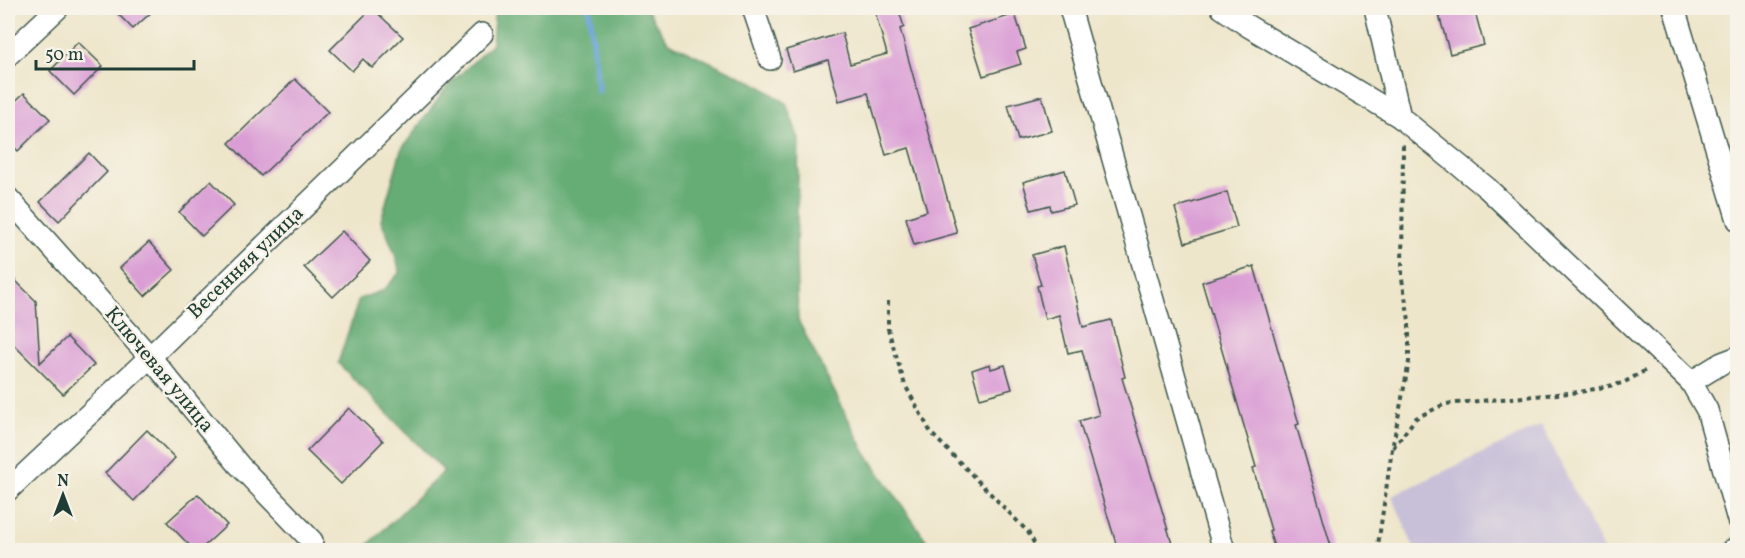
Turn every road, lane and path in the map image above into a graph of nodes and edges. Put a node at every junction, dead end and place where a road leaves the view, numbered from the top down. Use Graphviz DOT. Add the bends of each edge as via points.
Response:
graph roads {
  1 [pos="58,8"];
  2 [pos="753,8"];
  3 [pos="1070,8"];
  4 [pos="1222,8"];
  5 [pos="1375,8"];
  6 [pos="1674,8"];
  7 [pos="482,34"];
  8 [pos="8,55"];
  9 [pos="770,59"];
  10 [pos="1400,117"];
  11 [pos="8,198"];
  12 [pos="1737,220"];
  13 [pos="888,301"];
  14 [pos="150,357"];
  15 [pos="1737,357"];
  16 [pos="1667,359"];
  17 [pos="1692,382"];
  18 [pos="1392,449"];
  19 [pos="8,490"];
  20 [pos="1737,520"];
  21 [pos="312,541"];
  22 [pos="1737,549"];
  23 [pos="1038,550"];
  24 [pos="1224,550"];
  25 [pos="1375,550"];
  26 [pos="1732,550"];
  1 -- 8 [label="street"];
  2 -- 9 [label="street"];
  3 -- 24 [label="street"];
  4 -- 10 [label="street"];
  5 -- 10 [label="street"];
  6 -- 12 [label="street"];
  7 -- 14 [label="street, Весенняя улица"];
  10 -- 16 [label="street" via="1487,188"];
  10 -- 18 [label="path" via="1402,279 1409,320 1409,362"];
  11 -- 14 [label="street, Ключевая улица"];
  13 -- 23 [label="path" via="888,328 905,385 931,433 1028,532"];
  14 -- 19 [label="street, Весенняя улица"];
  14 -- 21 [label="street, Ключевая улица" via="240,465"];
  15 -- 17 [label="street"];
  16 -- 17 [label="street"];
  16 -- 18 [label="path" via="1623,383 1580,392 1445,404 1416,418"];
  17 -- 20 [label="street" via="1707,410"];
  18 -- 25 [label="path"];
  22 -- 26 [label="street"];
}
